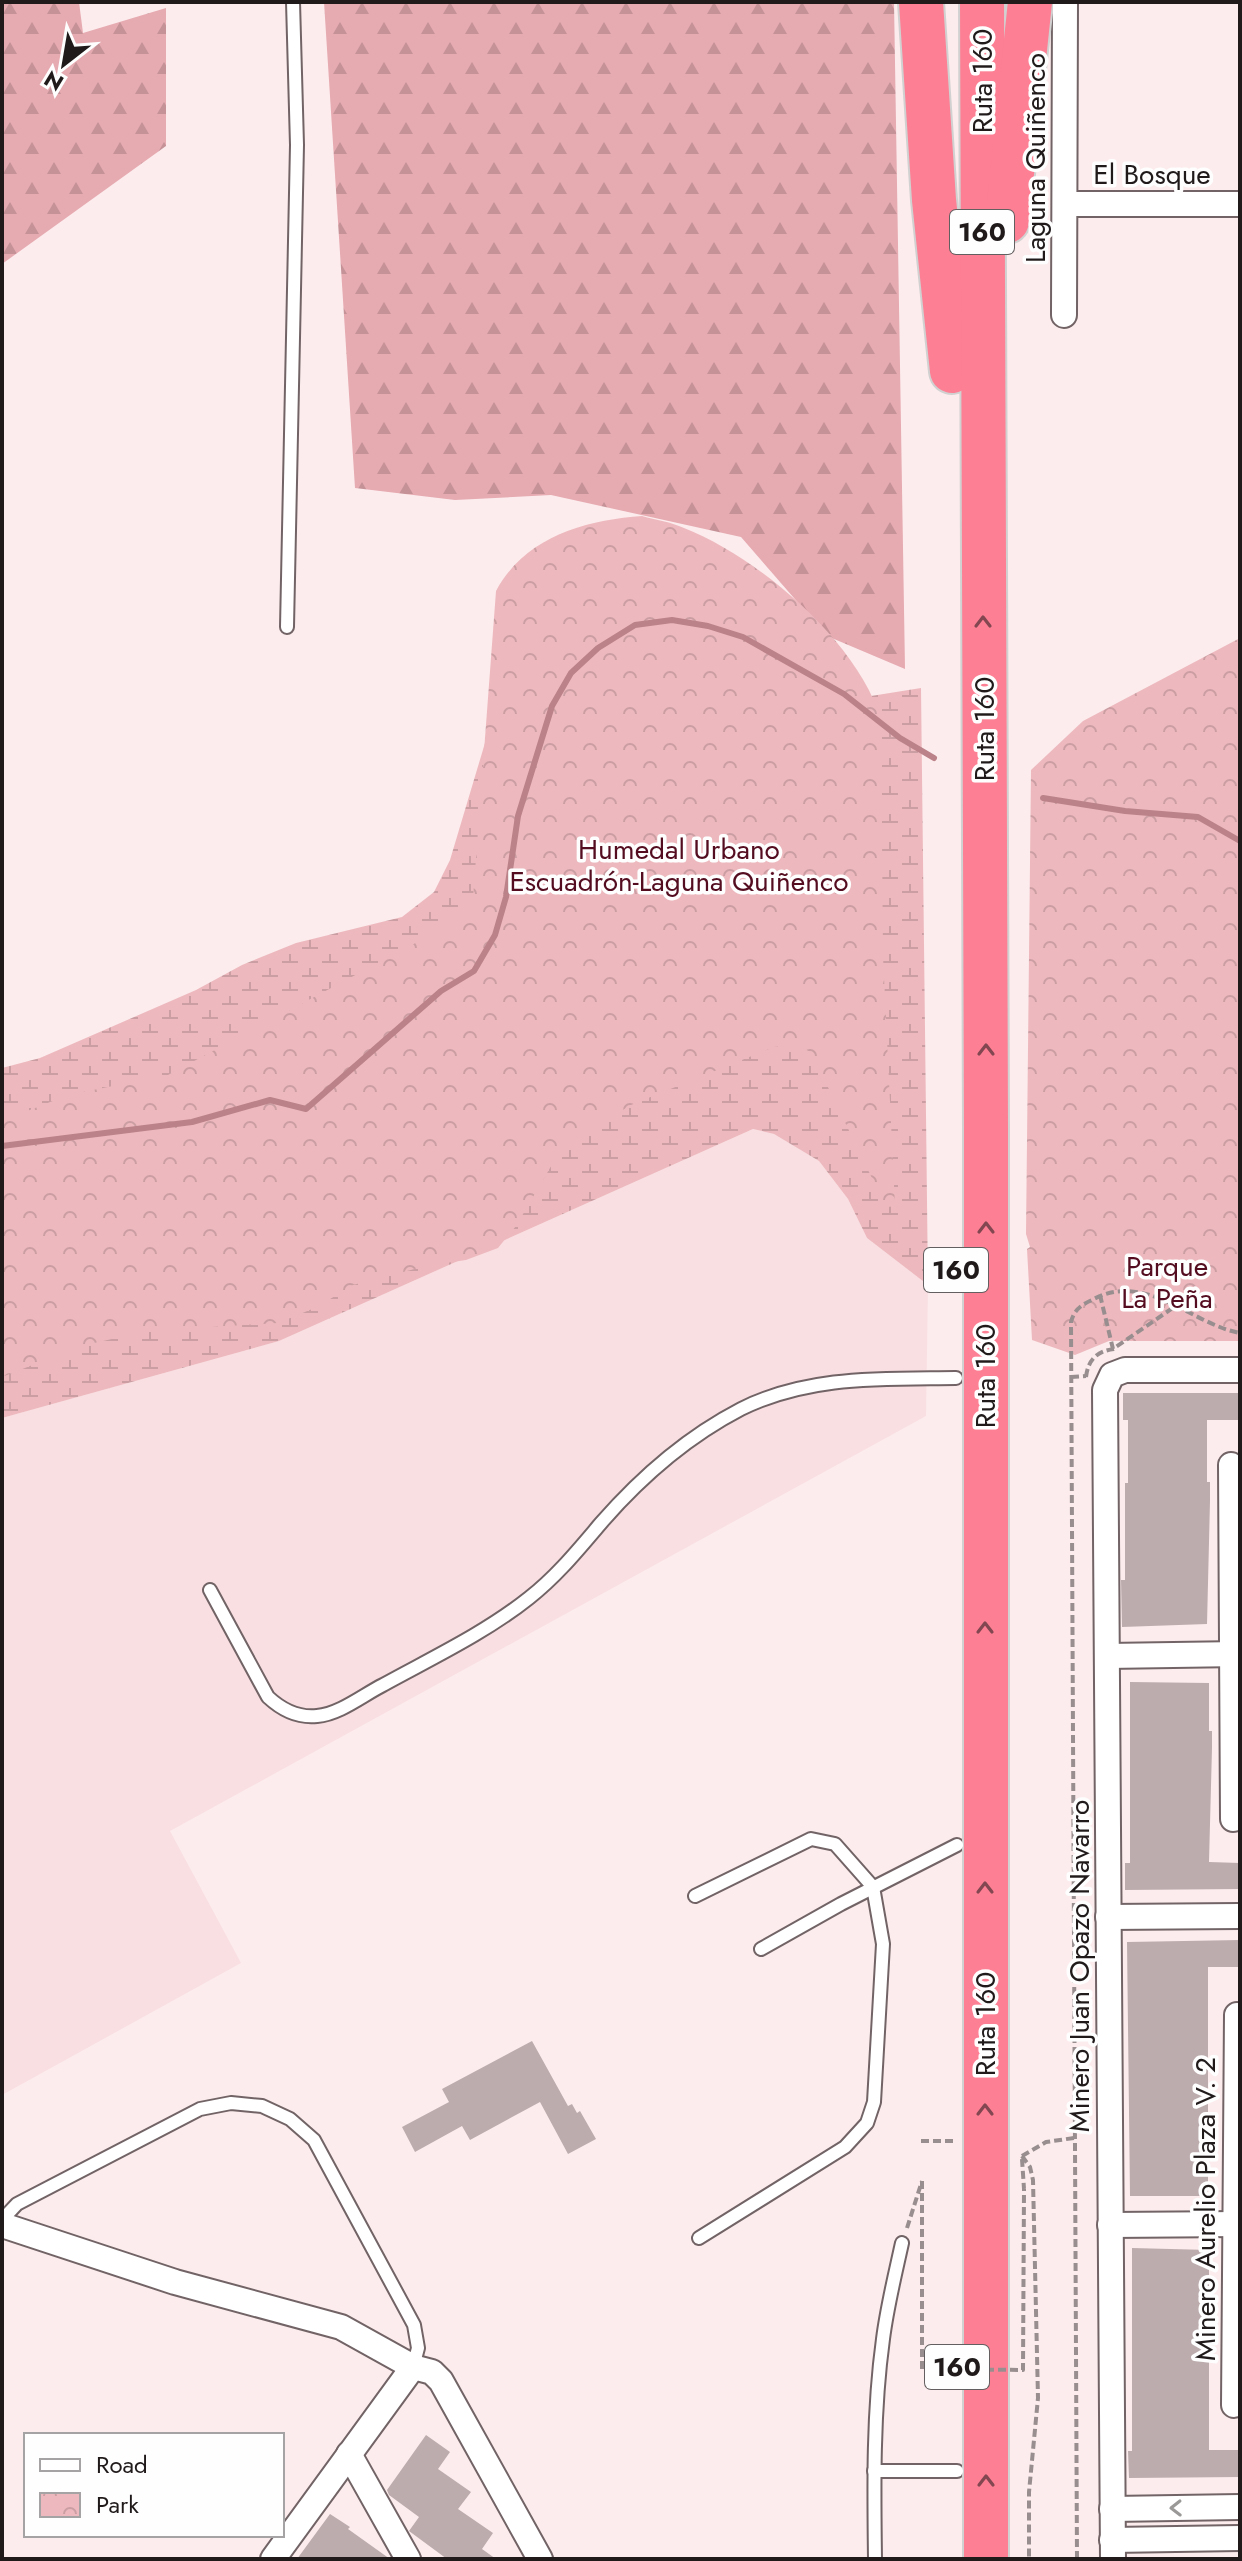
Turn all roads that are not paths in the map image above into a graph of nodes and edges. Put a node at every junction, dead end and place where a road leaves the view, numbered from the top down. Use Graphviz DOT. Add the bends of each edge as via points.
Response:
graph roads {
  1 [pos="293,2"];
  2 [pos="921,2"];
  3 [pos="952,2"];
  4 [pos="982,2"];
  5 [pos="1030,2"];
  6 [pos="1065,2"];
  7 [pos="1065,204"];
  8 [pos="1240,204"];
  9 [pos="1064,315"];
  10 [pos="952,371"];
  11 [pos="982,462"];
  12 [pos="287,627"];
  13 [pos="1240,1370"];
  14 [pos="956,1378"];
  15 [pos="1231,1465"];
  16 [pos="1235,1496"];
  17 [pos="210,1590"];
  18 [pos="1236,1654"];
  19 [pos="1107,1656"];
  20 [pos="1235,1804"];
  21 [pos="957,1845"];
  22 [pos="873,1887"];
  23 [pos="695,1896"];
  24 [pos="1240,1916"];
  25 [pos="1108,1917"];
  26 [pos="761,1949"];
  27 [pos="1237,2015"];
  28 [pos="1238,2040"];
  29 [pos="2,2222"];
  30 [pos="1237,2224"];
  31 [pos="1110,2225"];
  32 [pos="699,2238"];
  33 [pos="902,2243"];
  34 [pos="413,2367"];
  35 [pos="1236,2392"];
  36 [pos="349,2454"];
  37 [pos="874,2471"];
  38 [pos="957,2471"];
  39 [pos="1240,2507"];
  40 [pos="1112,2509"];
  41 [pos="1239,2545"];
  42 [pos="1112,2550"];
  43 [pos="273,2559"];
  44 [pos="408,2559"];
  45 [pos="540,2559"];
  46 [pos="875,2559"];
  47 [pos="958,2559"];
  48 [pos="986,2559"];
  1 -- 12 [label="lane" via="297,145"];
  2 -- 10 [label="highway"];
  3 -- 10 [label="highway, Ruta 160 / 160"];
  4 -- 11 [label="highway, Ruta 160 / 160"];
  5 -- 11 [label="highway"];
  6 -- 7 [label="street, Laguna Quiñenco"];
  7 -- 8 [label="street, El Bosque"];
  7 -- 9 [label="street, Laguna Quiñenco"];
  10 -- 14 [label="highway, Ruta 160 / 160"];
  48 -- 11 [label="highway, Ruta 160 / 160, one-way"];
  13 -- 19 [label="street, Minero Juan Opazo Navarro" via="1125,1370 1112,1375 1105,1390"];
  14 -- 17 [label="lane" via="822,1383 744,1408 649,1473 530,1598 325,1715 295,1714 268,1697"];
  14 -- 21 [label="highway, Ruta 160 / 160"];
  15 -- 16 [label="street"];
  16 -- 18 [label="street"];
  18 -- 19 [label="street"];
  18 -- 20 [label="street"];
  19 -- 25 [label="street, Minero Juan Opazo Navarro"];
  21 -- 22 [label="lane"];
  21 -- 38 [label="highway, Ruta 160 / 160" via="939,2141"];
  22 -- 23 [label="lane" via="835,1844 811,1839"];
  22 -- 26 [label="lane"];
  22 -- 32 [label="lane" via="883,1944 874,2102 867,2123 845,2147"];
  24 -- 25 [label="street"];
  25 -- 31 [label="street, Minero Juan Opazo Navarro"];
  27 -- 28 [label="street, Minero Aurelio Plaza V. 2"];
  28 -- 30 [label="street, Minero Aurelio Plaza V. 2"];
  29 -- 34 [label="street" via="175,2282 341,2327"];
  29 -- 34 [label="lane" via="17,2204 200,2109 231,2103 262,2106 314,2140 404,2306 417,2337"];
  30 -- 31 [label="street"];
  30 -- 35 [label="street, Minero Aurelio Plaza V. 2"];
  31 -- 40 [label="street, Minero Juan Opazo Navarro"];
  33 -- 37 [label="lane" via="883,2340"];
  34 -- 36 [label="street"];
  34 -- 45 [label="street" via="432,2372 441,2381"];
  36 -- 43 [label="street"];
  36 -- 44 [label="street"];
  37 -- 38 [label="lane"];
  37 -- 46 [label="lane"];
  38 -- 47 [label="highway, Ruta 160 / 160"];
  39 -- 40 [label="street, one-way"];
  40 -- 42 [label="street, Minero Juan Opazo Navarro"];
  41 -- 42 [label="street"];
}
